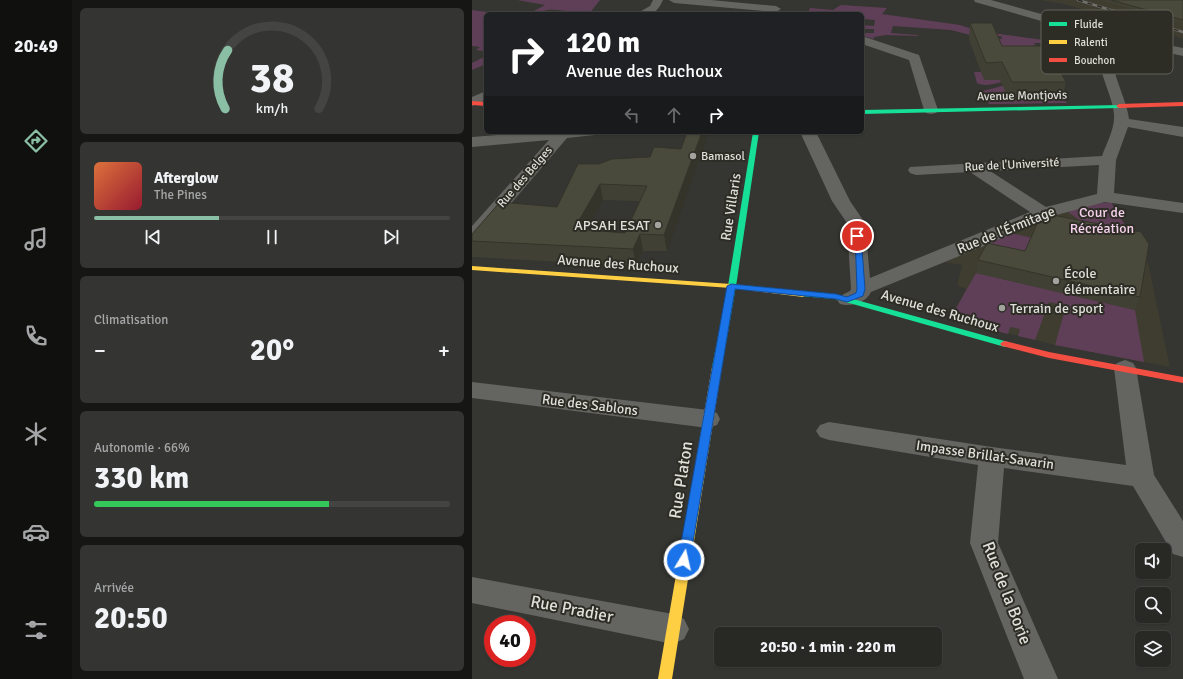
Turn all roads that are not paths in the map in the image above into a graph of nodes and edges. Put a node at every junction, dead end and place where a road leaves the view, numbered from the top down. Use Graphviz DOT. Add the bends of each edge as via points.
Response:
graph roads {
  1 [pos="661,0"];
  2 [pos="674,0"];
  3 [pos="787,0"];
  4 [pos="979,0"];
  5 [pos="646,12"];
  6 [pos="774,12"];
  7 [pos="1041,17"];
  8 [pos="864,41"];
  9 [pos="1173,50"];
  10 [pos="1183,52"];
  11 [pos="1110,74"];
  12 [pos="484,96"];
  13 [pos="472,102"];
  14 [pos="484,104"];
  15 [pos="1183,104"];
  16 [pos="1118,106"];
  17 [pos="931,110"];
  18 [pos="864,112"];
  19 [pos="1122,122"];
  20 [pos="1183,132"];
  21 [pos="571,134"];
  22 [pos="756,134"];
  23 [pos="809,134"];
  24 [pos="562,135"];
  25 [pos="472,142"];
  26 [pos="1108,160"];
  27 [pos="973,167"];
  28 [pos="916,170"];
  29 [pos="1105,197"];
  30 [pos="1183,208"];
  31 [pos="1043,213"];
  32 [pos="472,237"];
  33 [pos="472,268"];
  34 [pos="731,286"];
  35 [pos="854,294"];
  36 [pos="1125,368"];
  37 [pos="1183,380"];
  38 [pos="472,390"];
  39 [pos="708,419"];
  40 [pos="829,431"];
  41 [pos="992,457"];
  42 [pos="1141,477"];
  43 [pos="1183,545"];
  44 [pos="472,590"];
  45 [pos="673,629"];
  46 [pos="665,679"];
  47 [pos="1040,679"];
  1 -- 5 [label="street"];
  2 -- 6 [label="street"];
  3 -- 6 [label="street"];
  4 -- 7 [label="street"];
  8 -- 17 [label="street" via="915,58"];
  9 -- 10 [label="street"];
  11 -- 16 [label="street"];
  12 -- 13 [label="street"];
  13 -- 14 [label="street"];
  15 -- 16 [label="street, Avenue Montjovis"];
  16 -- 17 [label="street, Avenue Montjovis"];
  16 -- 19 [label="street"];
  17 -- 18 [label="street, Avenue Montjovis"];
  19 -- 20 [label="street"];
  19 -- 26 [label="street"];
  21 -- 24 [label="street"];
  22 -- 34 [label="street, Rue Villaris"];
  23 -- 35 [label="street" via="841,201 856,223"];
  24 -- 25 [label="street"];
  24 -- 32 [label="street, Rue des Belges"];
  26 -- 27 [label="street, Rue de l'Université"];
  26 -- 29 [label="street"];
  27 -- 28 [label="street, Rue de l'Université"];
  27 -- 31 [label="street"];
  29 -- 30 [label="street"];
  29 -- 31 [label="street, Rue de l'Érmitage"];
  31 -- 35 [label="street, Rue de l'Érmitage"];
  33 -- 34 [label="street, Avenue des Ruchoux"];
  34 -- 35 [label="street, Avenue des Ruchoux" via="836,297"];
  34 -- 39 [label="street, Rue Platon"];
  35 -- 36 [label="street, Avenue des Ruchoux" via="928,324 1049,355"];
  36 -- 37 [label="street, Avenue des Ruchoux"];
  36 -- 42 [label="street"];
  38 -- 39 [label="street, Rue des Sablons"];
  39 -- 45 [label="street, Rue Platon"];
  40 -- 41 [label="street, Impasse Brillat-Savarin"];
  41 -- 42 [label="street, Impasse Brillat-Savarin"];
  41 -- 47 [label="street, Rue de la Borie" via="984,542"];
  42 -- 43 [label="street"];
  44 -- 45 [label="street, Rue Pradier"];
  45 -- 46 [label="street, Rue Platon"];
}
